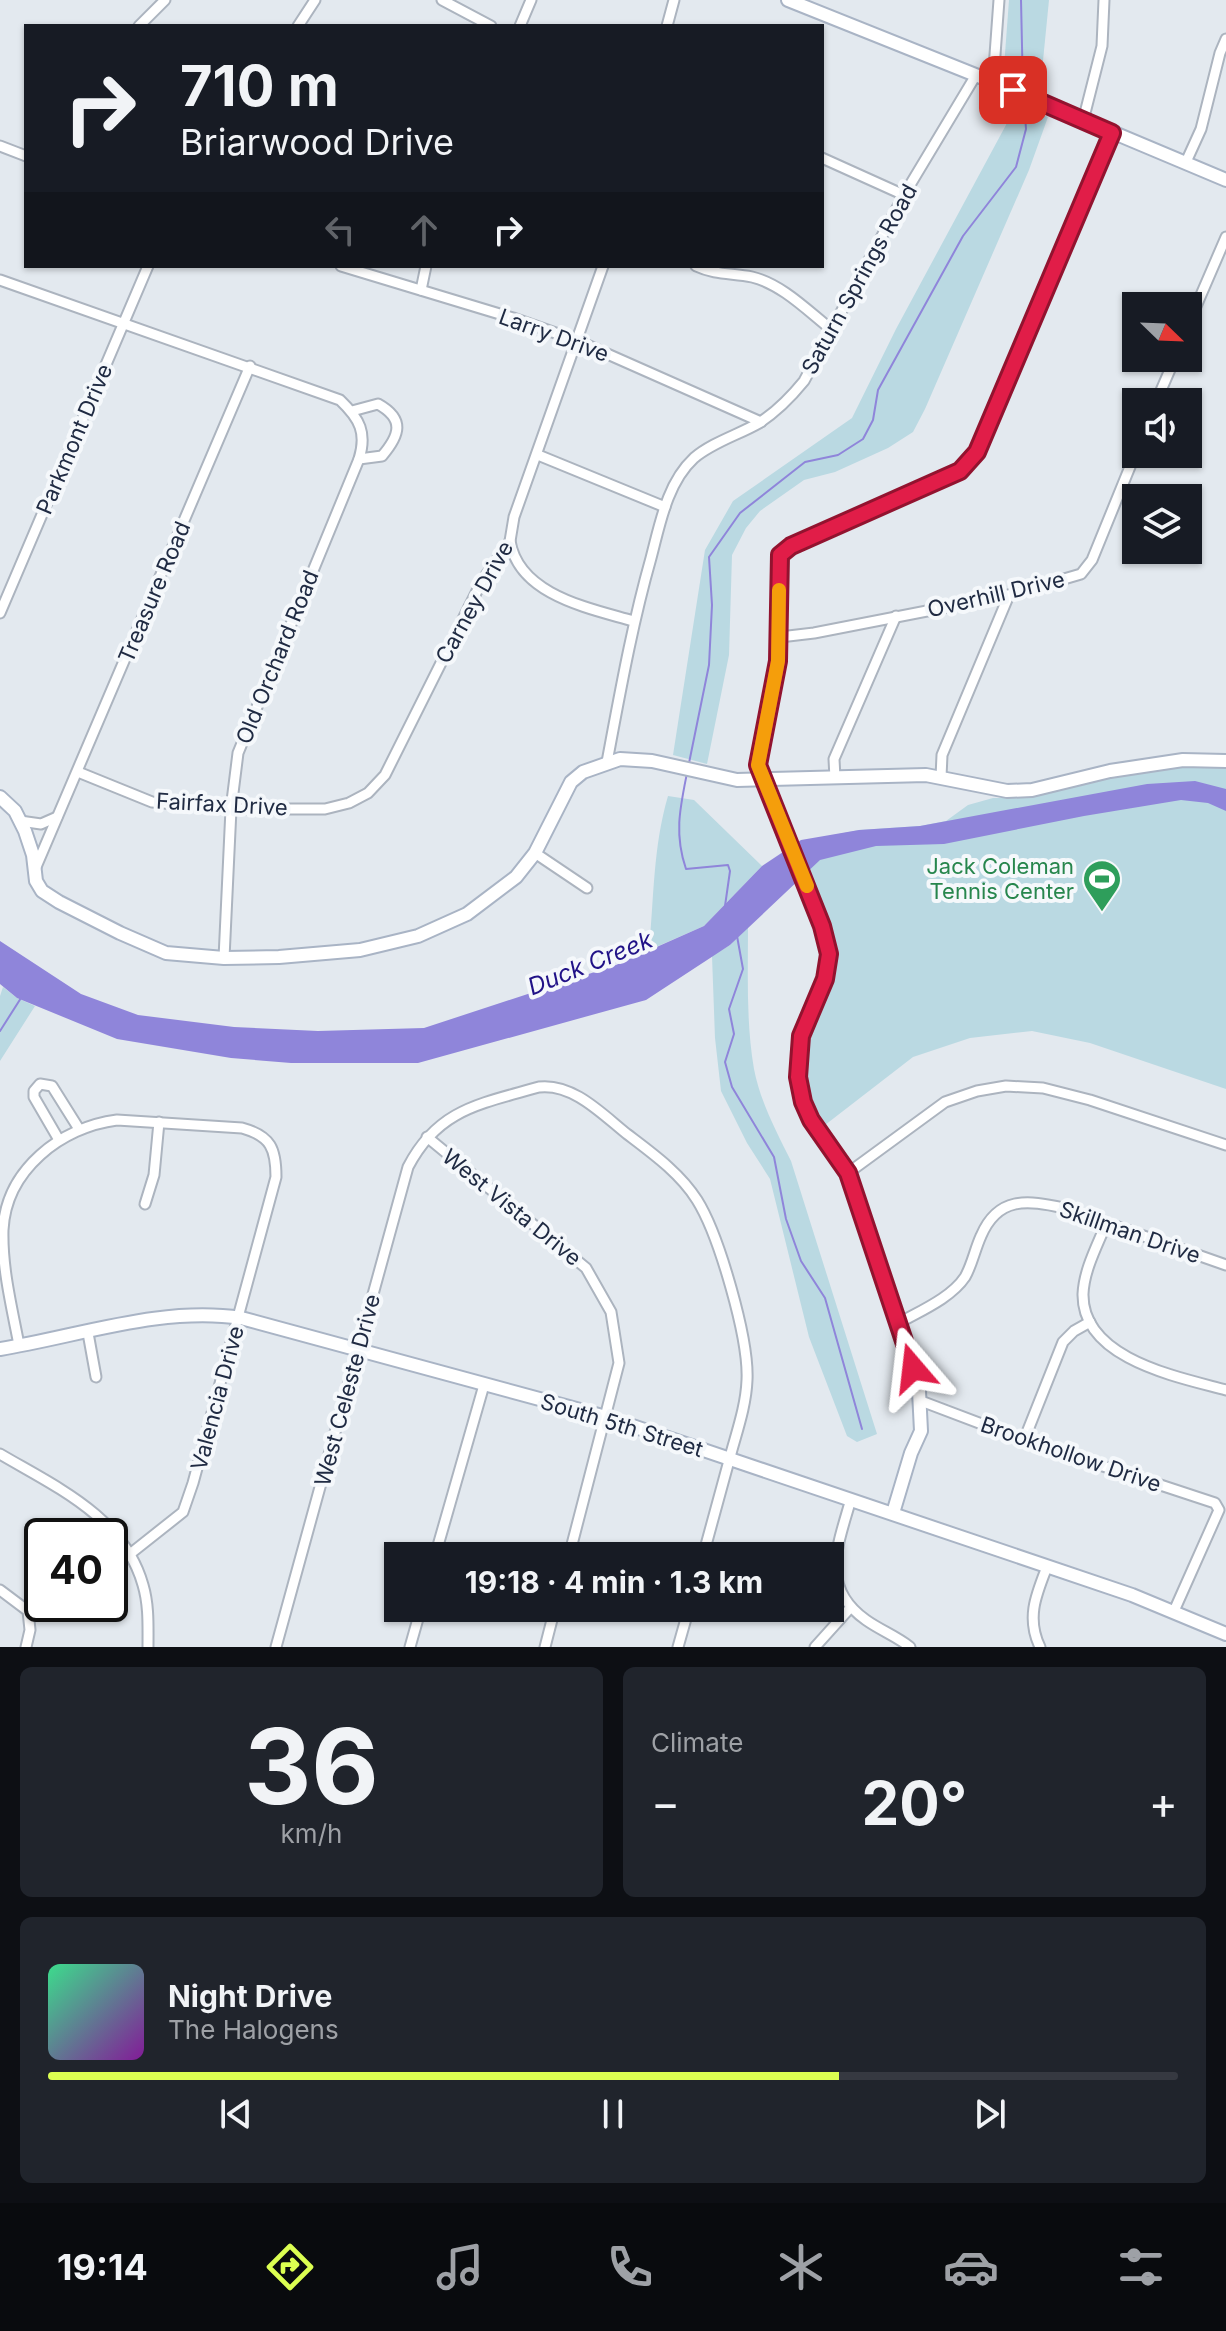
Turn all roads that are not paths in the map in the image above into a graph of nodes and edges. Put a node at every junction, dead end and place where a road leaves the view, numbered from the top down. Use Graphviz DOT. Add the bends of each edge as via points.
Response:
graph roads {
  1 [pos="165,0"];
  2 [pos="315,0"];
  3 [pos="442,0"];
  4 [pos="531,0"];
  5 [pos="674,0"];
  6 [pos="788,0"];
  7 [pos="999,0"];
  8 [pos="1104,0"];
  9 [pos="141,24"];
  10 [pos="299,24"];
  11 [pos="487,24"];
  12 [pos="521,24"];
  13 [pos="668,24"];
  14 [pos="1226,39"];
  15 [pos="976,75"];
  16 [pos="993,82"];
  17 [pos="1083,121"];
  18 [pos="1112,133"];
  19 [pos="0,146"];
  20 [pos="24,155"];
  21 [pos="824,159"];
  22 [pos="1186,162"];
  23 [pos="1226,180"];
  24 [pos="904,195"];
  25 [pos="1226,237"];
  26 [pos="147,268"];
  27 [pos="348,268"];
  28 [pos="426,268"];
  29 [pos="602,268"];
  30 [pos="702,268"];
  31 [pos="0,280"];
  32 [pos="421,290"];
  33 [pos="1202,293"];
  34 [pos="123,323"];
  35 [pos="832,330"];
  36 [pos="578,341"];
  37 [pos="250,366"];
  38 [pos="352,411"];
  39 [pos="761,422"];
  40 [pos="538,455"];
  41 [pos="359,459"];
  42 [pos="1129,468"];
  43 [pos="665,507"];
  44 [pos="510,541"];
  45 [pos="1009,595"];
  46 [pos="0,613"];
  47 [pos="896,616"];
  48 [pos="633,621"];
  49 [pos="780,637"];
  50 [pos="1226,761"];
  51 [pos="607,762"];
  52 [pos="78,772"];
  53 [pos="941,777"];
  54 [pos="835,778"];
  55 [pos="762,780"];
  56 [pos="0,797"];
  57 [pos="231,809"];
  58 [pos="325,809"];
  59 [pos="57,817"];
  60 [pos="20,821"];
  61 [pos="535,853"];
  62 [pos="34,869"];
  63 [pos="587,888"];
  64 [pos="224,958"];
  65 [pos="159,1122"];
  66 [pos="79,1129"];
  67 [pos="427,1137"];
  68 [pos="59,1140"];
  69 [pos="1226,1145"];
  70 [pos="848,1173"];
  71 [pos="145,1204"];
  72 [pos="1106,1224"];
  73 [pos="1226,1265"];
  74 [pos="239,1318"];
  75 [pos="1090,1322"];
  76 [pos="899,1323"];
  77 [pos="88,1333"];
  78 [pos="19,1345"];
  79 [pos="0,1349"];
  80 [pos="358,1351"];
  81 [pos="96,1377"];
  82 [pos="484,1385"];
  83 [pos="1226,1390"];
  84 [pos="921,1401"];
  85 [pos="606,1417"];
  86 [pos="1024,1440"];
  87 [pos="0,1454"];
  88 [pos="730,1458"];
  89 [pos="851,1499"];
  90 [pos="893,1513"];
  91 [pos="439,1542"];
  92 [pos="573,1542"];
  93 [pos="707,1542"];
  94 [pos="130,1554"];
  95 [pos="1047,1567"];
  96 [pos="0,1590"];
  97 [pos="851,1607"];
  98 [pos="1174,1611"];
  99 [pos="417,1622"];
  100 [pos="551,1622"];
  101 [pos="685,1622"];
  102 [pos="1226,1634"];
  103 [pos="26,1647"];
  104 [pos="148,1647"];
  105 [pos="276,1647"];
  106 [pos="410,1647"];
  107 [pos="545,1647"];
  108 [pos="678,1647"];
  109 [pos="815,1647"];
  110 [pos="910,1647"];
  111 [pos="1040,1647"];
  1 -- 9 [label="street"];
  2 -- 10 [label="street"];
  3 -- 11 [label="street"];
  4 -- 12 [label="street"];
  5 -- 13 [label="street"];
  6 -- 15 [label="street"];
  7 -- 16 [label="street"];
  8 -- 17 [label="street" via="1102,46"];
  14 -- 22 [label="street" via="1201,129"];
  15 -- 16 [label="street"];
  15 -- 24 [label="street, Saturn Springs Road"];
  16 -- 17 [label="street"];
  17 -- 18 [label="street"];
  18 -- 22 [label="street"];
  18 -- 49 [label="street" via="977,452 960,471 780,555"];
  19 -- 20 [label="street"];
  21 -- 24 [label="street"];
  22 -- 23 [label="street"];
  24 -- 35 [label="street, Saturn Springs Road"];
  25 -- 33 [label="street"];
  26 -- 34 [label="street, Parkmont Drive"];
  27 -- 32 [label="street, Larry Drive"];
  28 -- 32 [label="street"];
  29 -- 36 [label="street, Carney Drive"];
  30 -- 35 [label="street" via="767,282"];
  31 -- 34 [label="street"];
  32 -- 36 [label="street, Larry Drive"];
  34 -- 37 [label="street"];
  34 -- 46 [label="street, Parkmont Drive"];
  35 -- 39 [label="street, Saturn Springs Road" via="804,381"];
  36 -- 39 [label="street, Larry Drive"];
  36 -- 40 [label="street, Carney Drive"];
  37 -- 38 [label="street" via="340,400"];
  37 -- 52 [label="street, Treasure Road"];
  38 -- 41 [label="street, Old Orchard Road" via="362,426"];
  38 -- 41 [label="street" via="378,404 397,420 397,434 382,456"];
  39 -- 43 [label="street, Saturn Springs Road" via="693,460"];
  40 -- 43 [label="street"];
  40 -- 44 [label="street, Carney Drive"];
  41 -- 57 [label="street, Old Orchard Road" via="251,717 238,753"];
  42 -- 45 [label="street, Overhill Drive" via="1092,560 1081,574"];
  43 -- 48 [label="street, Saturn Springs Road"];
  44 -- 48 [label="street" via="513,558 534,581 558,596"];
  44 -- 58 [label="street, Carney Drive" via="482,581 385,775 368,793"];
  45 -- 47 [label="street, Overhill Drive"];
  45 -- 53 [label="street" via="942,755"];
  47 -- 49 [label="street, Overhill Drive"];
  47 -- 54 [label="street" via="834,759"];
  48 -- 51 [label="street, Saturn Springs Road"];
  49 -- 55 [label="street" via="758,755"];
  50 -- 53 [label="street" via="1183,760 1032,790 1007,791"];
  51 -- 55 [label="street" via="634,759 737,780"];
  51 -- 61 [label="street" via="571,782"];
  52 -- 57 [label="street, Fairfax Drive" via="152,802"];
  52 -- 59 [label="street, Treasure Road"];
  53 -- 54 [label="street"];
  54 -- 55 [label="street"];
  55 -- 70 [label="street" via="829,954 825,979 801,1036 798,1077 803,1102"];
  56 -- 60 [label="street"];
  57 -- 58 [label="street, Fairfax Drive"];
  57 -- 64 [label="street, Old Orchard Road"];
  59 -- 60 [label="street" via="41,824"];
  59 -- 62 [label="street, Treasure Road"];
  60 -- 62 [label="street"];
  61 -- 63 [label="street"];
  61 -- 64 [label="street" via="494,896 418,936 334,953"];
  62 -- 64 [label="street" via="42,891 120,933 166,953"];
  65 -- 66 [label="street" via="117,1120"];
  65 -- 71 [label="street"];
  65 -- 74 [label="street, Valencia Drive" via="255,1131 268,1140 276,1157 276,1177"];
  66 -- 68 [label="street"];
  66 -- 68 [label="street" via="52,1086 40,1084 34,1097"];
  67 -- 80 [label="street, West Celeste Drive" via="408,1167"];
  67 -- 85 [label="street, West Vista Drive" via="592,1277 616,1331 619,1363"];
  67 -- 88 [label="street" via="450,1116 550,1086 576,1095 676,1173 708,1219 744,1343 744,1409"];
  68 -- 78 [label="street" via="19,1181 3,1229"];
  69 -- 70 [label="street" via="1090,1100 1043,1088 1006,1086 945,1102"];
  70 -- 76 [label="street"];
  72 -- 73 [label="street, Skillman Drive"];
  72 -- 75 [label="street" via="1083,1294"];
  72 -- 76 [label="street, Skillman Drive" via="1064,1208 1013,1203 986,1227 964,1278"];
  74 -- 77 [label="street, South 5th Street" via="170,1315"];
  74 -- 80 [label="street, South 5th Street"];
  74 -- 94 [label="street, Valencia Drive" via="183,1512"];
  75 -- 83 [label="street" via="1123,1357"];
  75 -- 86 [label="street" via="1063,1342"];
  76 -- 84 [label="street"];
  77 -- 78 [label="street, South 5th Street"];
  77 -- 81 [label="street"];
  78 -- 79 [label="street, South 5th Street"];
  80 -- 82 [label="street, South 5th Street"];
  80 -- 105 [label="street, West Celeste Drive"];
  82 -- 85 [label="street, South 5th Street"];
  82 -- 91 [label="street"];
  84 -- 86 [label="street, Brookhollow Drive"];
  84 -- 90 [label="street" via="921,1431"];
  85 -- 88 [label="street, South 5th Street"];
  85 -- 92 [label="street, West Vista Drive"];
  86 -- 98 [label="street, Brookhollow Drive" via="1215,1503 1219,1510"];
  87 -- 94 [label="street" via="88,1506 118,1534"];
  88 -- 89 [label="street, South 5th Street"];
  88 -- 93 [label="street"];
  89 -- 90 [label="street, South 5th Street"];
  89 -- 97 [label="street" via="835,1569"];
  90 -- 95 [label="street, South 5th Street"];
  94 -- 104 [label="street" via="143,1584"];
  95 -- 98 [label="street, South 5th Street"];
  95 -- 111 [label="street" via="1032,1617"];
  96 -- 103 [label="street" via="28,1611"];
  97 -- 109 [label="street"];
  97 -- 110 [label="street"];
  98 -- 102 [label="street, South 5th Street"];
  99 -- 106 [label="street"];
  100 -- 107 [label="street"];
  101 -- 108 [label="street"];
}
